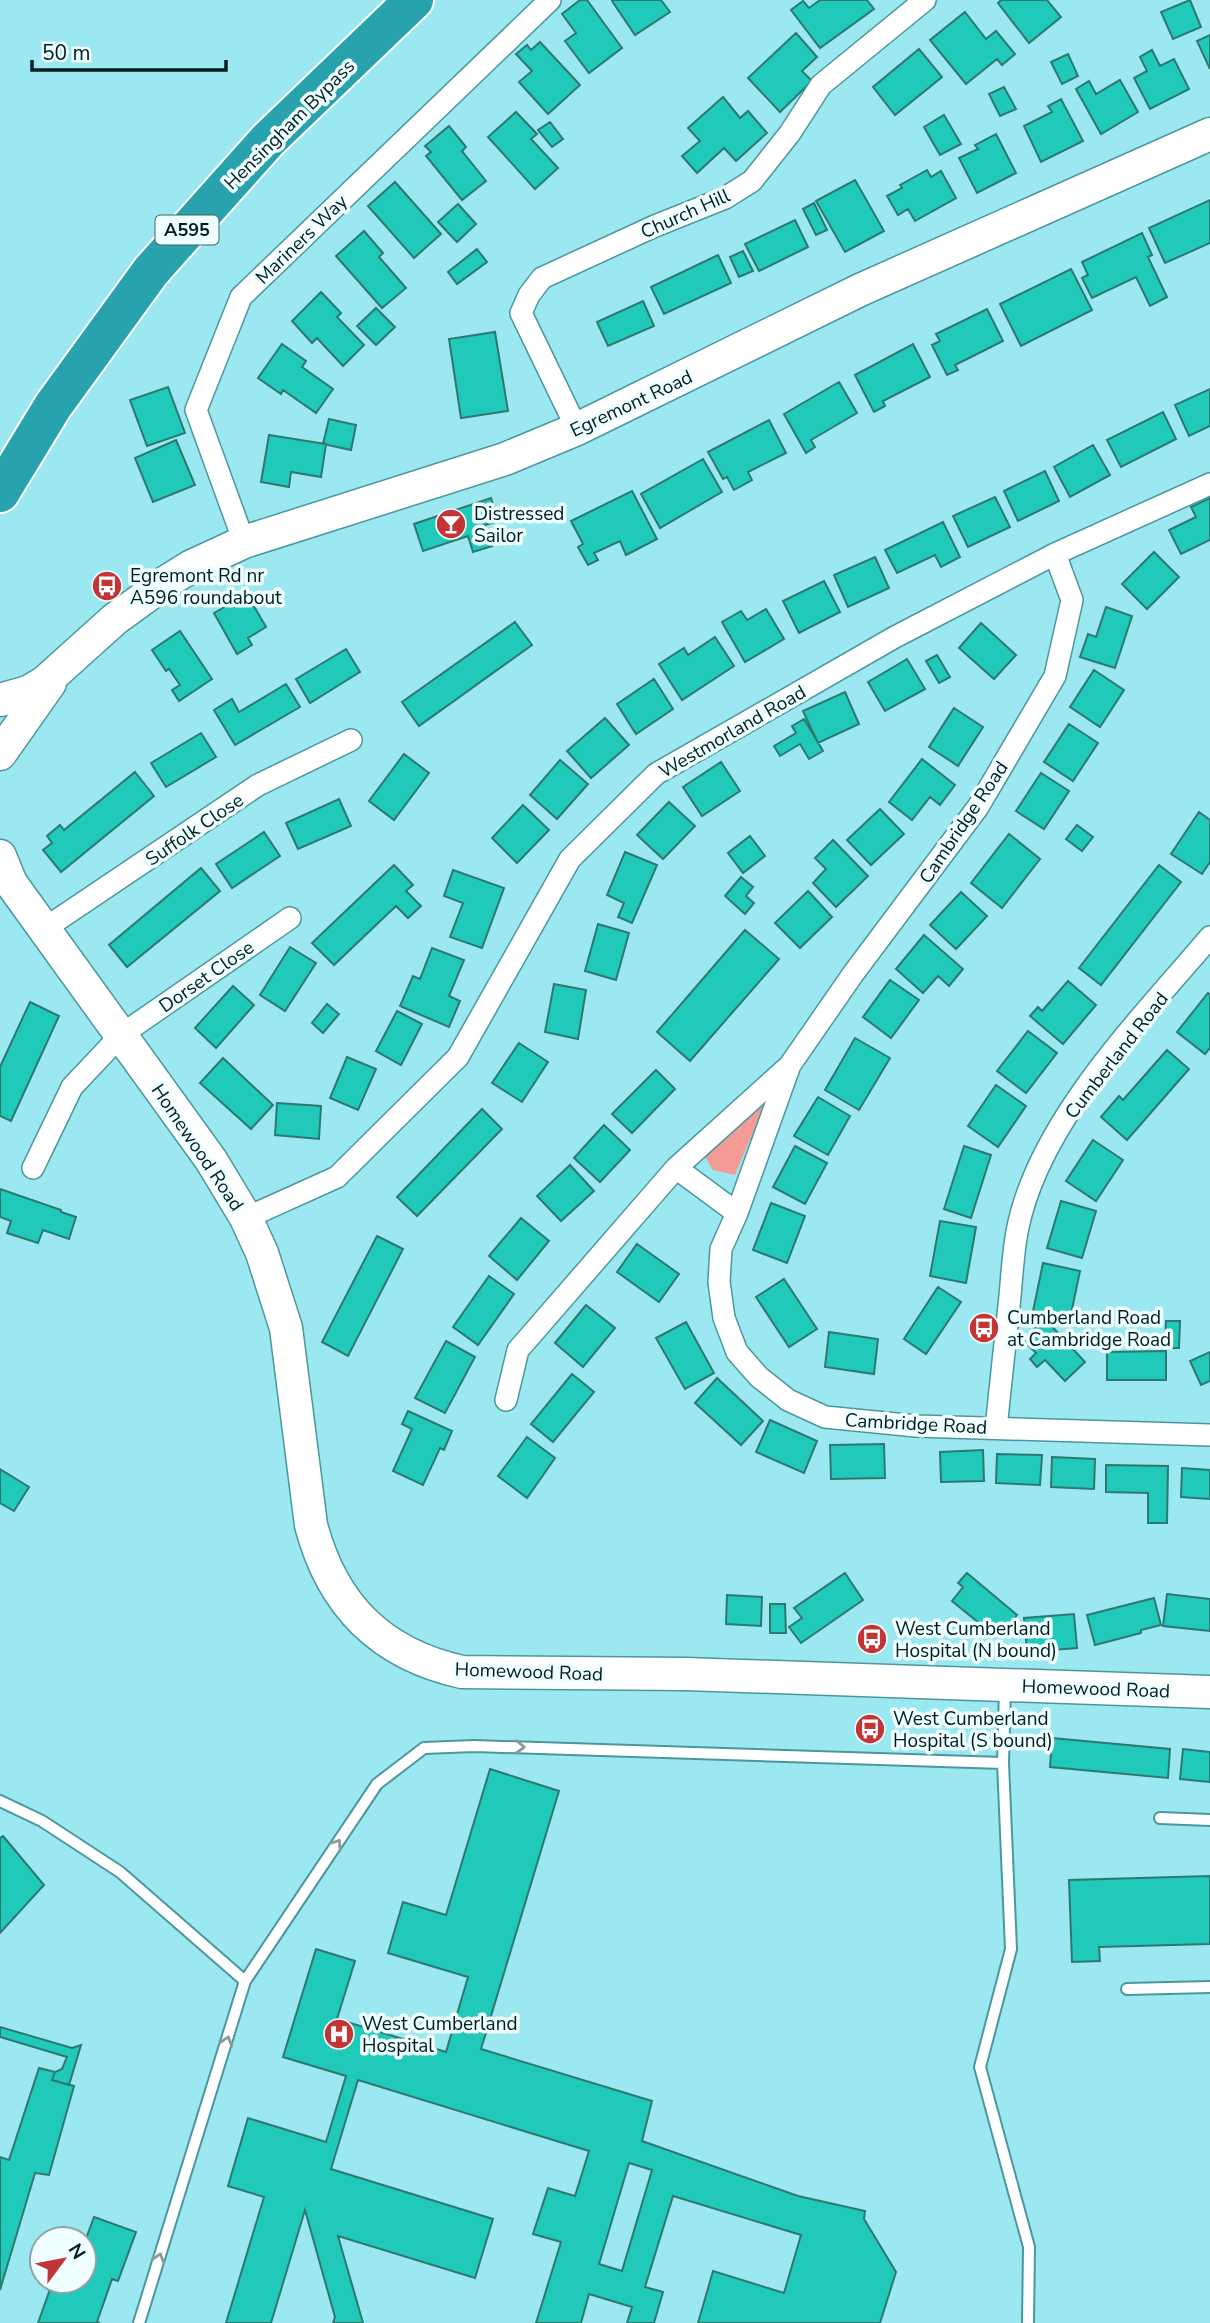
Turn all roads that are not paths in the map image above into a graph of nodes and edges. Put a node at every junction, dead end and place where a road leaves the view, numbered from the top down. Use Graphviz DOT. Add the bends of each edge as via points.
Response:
graph roads {
  1 [pos="414,0"];
  2 [pos="550,0"];
  3 [pos="925,0"];
  4 [pos="1210,134"];
  5 [pos="577,429"];
  6 [pos="1210,484"];
  7 [pos="0,493"];
  8 [pos="244,542"];
  9 [pos="1055,554"];
  10 [pos="59,670"];
  11 [pos="0,700"];
  12 [pos="351,740"];
  13 [pos="0,754"];
  14 [pos="3,878"];
  15 [pos="290,918"];
  16 [pos="44,929"];
  17 [pos="1210,937"];
  18 [pos="121,1035"];
  19 [pos="789,1065"];
  20 [pos="33,1168"];
  21 [pos="676,1168"];
  22 [pos="737,1213"];
  23 [pos="246,1218"];
  24 [pos="506,1399"];
  25 [pos="996,1428"];
  26 [pos="1210,1435"];
  27 [pos="1005,1685"];
  28 [pos="1210,1692"];
  29 [pos="1003,1763"];
  30 [pos="0,1801"];
  31 [pos="1160,1818"];
  32 [pos="1210,1821"];
  33 [pos="245,1981"];
  34 [pos="1210,1987"];
  35 [pos="1127,1989"];
  36 [pos="139,2323"];
  37 [pos="1028,2323"];
  1 -- 7 [label="highway, Hensingham Bypass / A595" via="268,140 151,271 53,406"];
  2 -- 8 [label="street, Mariners Way" via="241,297 196,410"];
  3 -- 5 [label="street, Church Hill" via="821,85 752,181 724,198 542,278 521,313"];
  4 -- 5 [label="street, Egremont Road" via="860,290"];
  5 -- 8 [label="street, Egremont Road" via="505,459"];
  6 -- 9 [label="street, Westmorland Road"];
  8 -- 10 [label="street, Egremont Road" via="192,566 141,599"];
  9 -- 19 [label="street, Cambridge Road" via="1072,600 1055,676 978,807"];
  9 -- 23 [label="street, Westmorland Road" via="895,637 656,774 570,859 458,1057 337,1177"];
  10 -- 11 [label="street" via="28,692"];
  10 -- 13 [label="street"];
  12 -- 16 [label="street, Suffolk Close" via="258,785"];
  14 -- 16 [label="street, Homewood Road"];
  15 -- 18 [label="street, Dorset Close"];
  16 -- 18 [label="street, Homewood Road"];
  17 -- 25 [label="street, Cumberland Road" via="1088,1085 1034,1177 1017,1231"];
  18 -- 20 [label="street, Dorset Close" via="72,1087"];
  18 -- 23 [label="street, Homewood Road" via="211,1160"];
  19 -- 21 [label="street, Cambridge Road"];
  19 -- 22 [label="street, Cambridge Road"];
  21 -- 22 [label="street"];
  21 -- 24 [label="street, Cambridge Road" via="518,1350"];
  22 -- 25 [label="street, Cambridge Road" via="721,1249 719,1282 724,1318 737,1352 759,1377 788,1400 825,1417"];
  23 -- 27 [label="street, Homewood Road" via="286,1328 317,1549 354,1613 393,1645 437,1667 462,1672"];
  25 -- 26 [label="street, Cambridge Road"];
  27 -- 28 [label="street, Homewood Road"];
  27 -- 29 [label="lane"];
  33 -- 29 [label="lane, one-way" via="377,1784 424,1748"];
  29 -- 37 [label="lane" via="1011,1949 980,2067 1029,2247"];
  30 -- 33 [label="lane" via="42,1821 120,1871"];
  31 -- 32 [label="lane"];
  36 -- 33 [label="lane, one-way"];
  34 -- 35 [label="lane"];
}
